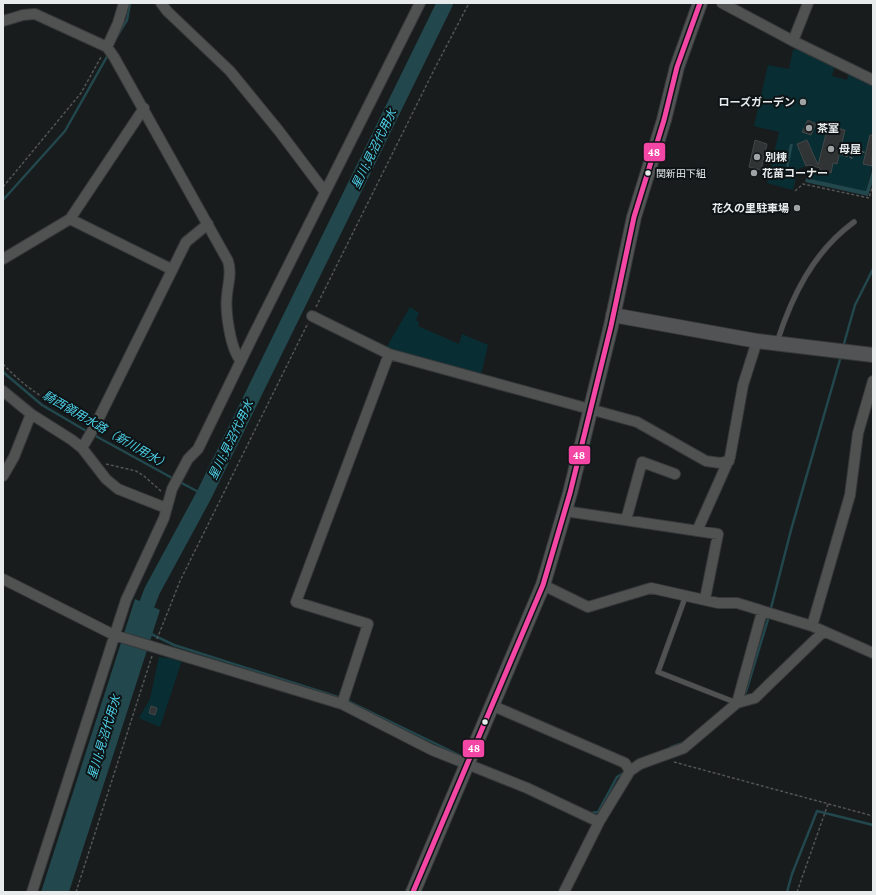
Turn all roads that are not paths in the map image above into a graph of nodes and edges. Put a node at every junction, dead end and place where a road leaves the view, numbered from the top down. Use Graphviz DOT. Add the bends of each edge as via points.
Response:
graph roads {
  1 [pos="124,3"];
  2 [pos="161,3"];
  3 [pos="420,3"];
  4 [pos="700,3"];
  5 [pos="722,3"];
  6 [pos="808,3"];
  7 [pos="3,21"];
  8 [pos="793,41"];
  9 [pos="107,47"];
  10 [pos="873,80"];
  11 [pos="144,108"];
  12 [pos="325,192"];
  13 [pos="70,219"];
  14 [pos="854,222"];
  15 [pos="208,224"];
  16 [pos="3,259"];
  17 [pos="172,269"];
  18 [pos="613,315"];
  19 [pos="312,316"];
  20 [pos="757,341"];
  21 [pos="776,343"];
  22 [pos="389,354"];
  23 [pos="873,355"];
  24 [pos="241,361"];
  25 [pos="873,381"];
  26 [pos="3,391"];
  27 [pos="590,409"];
  28 [pos="30,414"];
  29 [pos="84,444"];
  30 [pos="728,461"];
  31 [pos="675,474"];
  32 [pos="3,476"];
  33 [pos="166,508"];
  34 [pos="565,511"];
  35 [pos="626,520"];
  36 [pos="697,531"];
  37 [pos="3,579"];
  38 [pos="543,585"];
  39 [pos="686,595"];
  40 [pos="705,599"];
  41 [pos="762,612"];
  42 [pos="812,626"];
  43 [pos="823,632"];
  44 [pos="117,636"];
  45 [pos="873,653"];
  46 [pos="737,703"];
  47 [pos="342,704"];
  48 [pos="491,705"];
  49 [pos="467,764"];
  50 [pos="630,771"];
  51 [pos="599,822"];
  52 [pos="32,892"];
  53 [pos="413,892"];
  54 [pos="564,892"];
  1 -- 9 [label="street"];
  2 -- 12 [label="street" via="230,71"];
  3 -- 12 [label="street"];
  4 -- 18 [label="street" via="677,67 664,120 634,217"];
  5 -- 8 [label="street"];
  6 -- 8 [label="street"];
  7 -- 9 [label="street" via="35,14"];
  8 -- 10 [label="street"];
  9 -- 11 [label="street"];
  11 -- 13 [label="street"];
  11 -- 15 [label="street"];
  12 -- 24 [label="street"];
  13 -- 16 [label="street"];
  13 -- 17 [label="street"];
  14 -- 21 [label="lane" via="830,244 803,279"];
  15 -- 17 [label="street" via="186,242"];
  15 -- 24 [label="street" via="231,269 226,312 234,346"];
  17 -- 29 [label="street"];
  18 -- 20 [label="street"];
  18 -- 27 [label="street"];
  19 -- 22 [label="street"];
  20 -- 21 [label="street"];
  20 -- 30 [label="street" via="743,385"];
  21 -- 23 [label="street"];
  22 -- 27 [label="street"];
  22 -- 47 [label="street" via="296,602 368,624"];
  24 -- 33 [label="street" via="198,449 168,491"];
  25 -- 42 [label="street" via="858,433 850,495"];
  26 -- 28 [label="street"];
  27 -- 30 [label="street" via="637,422 706,461"];
  27 -- 34 [label="street"];
  28 -- 29 [label="street" via="72,440"];
  28 -- 32 [label="street" via="14,457"];
  29 -- 33 [label="street" via="106,478 118,489"];
  30 -- 36 [label="street"];
  31 -- 35 [label="street" via="642,462"];
  33 -- 44 [label="street" via="134,578"];
  34 -- 35 [label="street"];
  34 -- 38 [label="street"];
  35 -- 36 [label="street"];
  36 -- 40 [label="street" via="718,534"];
  37 -- 44 [label="street"];
  38 -- 39 [label="street" via="588,607 651,588"];
  38 -- 48 [label="street"];
  39 -- 40 [label="street"];
  39 -- 46 [label="lane" via="658,672"];
  40 -- 41 [label="street" via="718,603 738,603"];
  41 -- 42 [label="street"];
  41 -- 46 [label="street"];
  42 -- 43 [label="street"];
  43 -- 45 [label="street"];
  43 -- 46 [label="street" via="755,698"];
  44 -- 47 [label="street"];
  44 -- 52 [label="street"];
  46 -- 50 [label="street" via="684,748 640,764"];
  47 -- 49 [label="street" via="432,750"];
  48 -- 49 [label="street"];
  48 -- 50 [label="street" via="625,763"];
  49 -- 51 [label="street"];
  49 -- 53 [label="street"];
  50 -- 51 [label="street"];
  51 -- 54 [label="street"];
}
